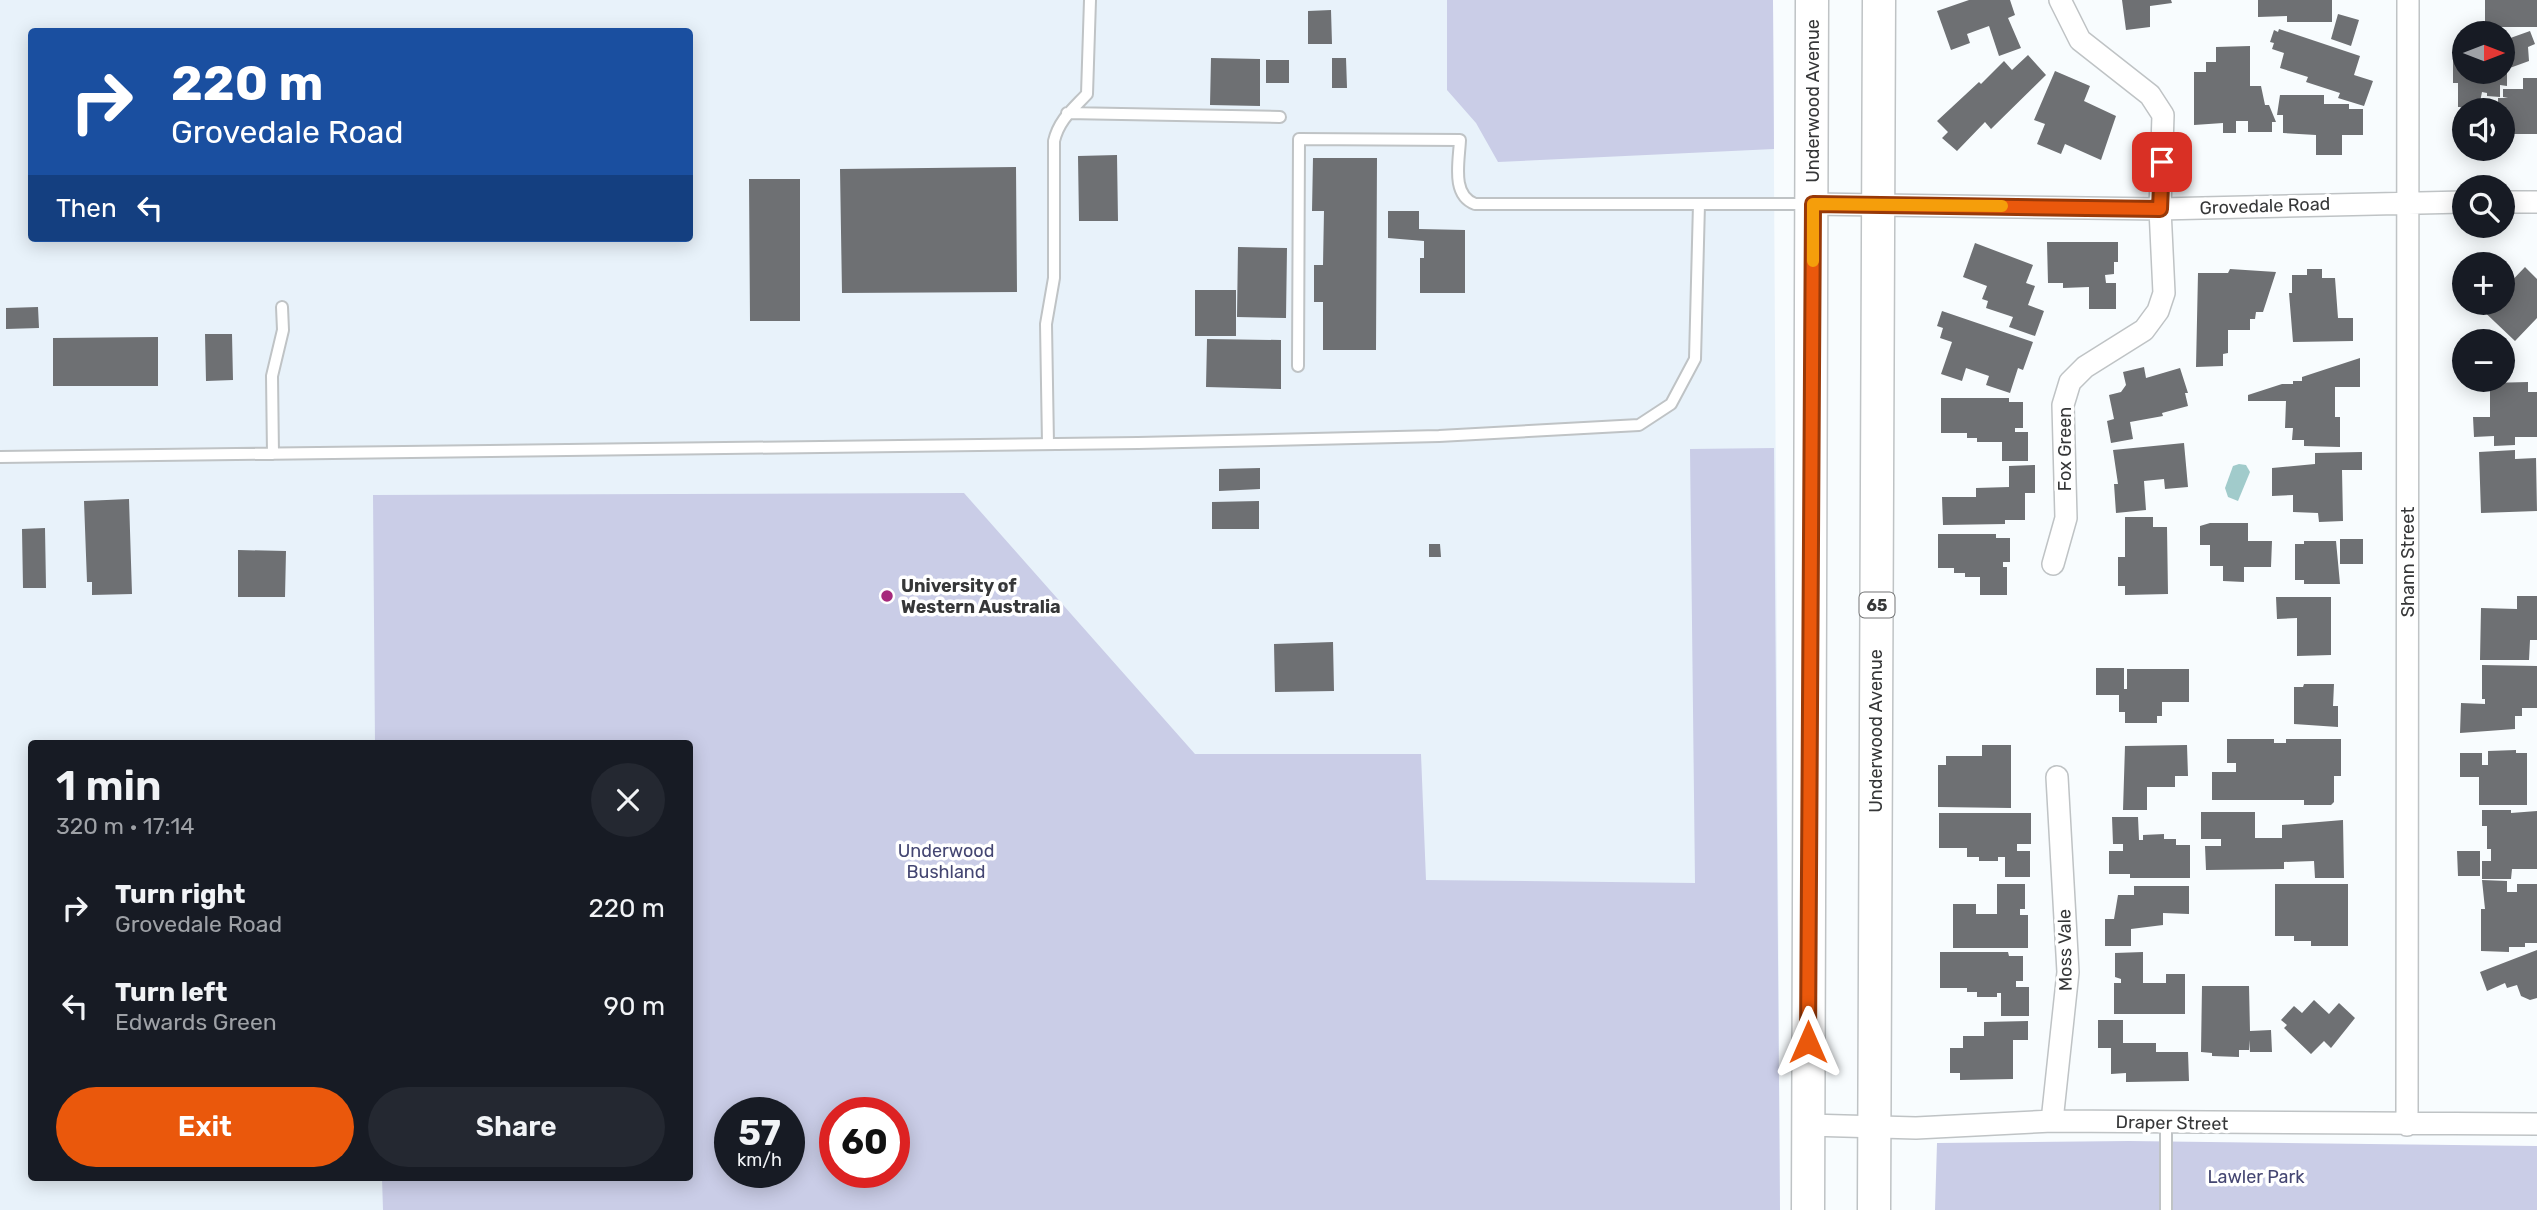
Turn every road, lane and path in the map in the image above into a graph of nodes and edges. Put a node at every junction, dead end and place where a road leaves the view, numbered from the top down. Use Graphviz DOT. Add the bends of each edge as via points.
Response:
graph roads {
  1 [pos="1090,0"];
  2 [pos="1812,0"];
  3 [pos="1878,0"];
  4 [pos="2060,0"];
  5 [pos="2408,0"];
  6 [pos="1067,113"];
  7 [pos="1280,117"];
  8 [pos="2409,202"];
  9 [pos="2452,202"];
  10 [pos="2515,202"];
  11 [pos="2537,202"];
  12 [pos="1699,204"];
  13 [pos="1813,204"];
  14 [pos="1878,204"];
  15 [pos="2160,209"];
  16 [pos="282,307"];
  17 [pos="1298,366"];
  18 [pos="1048,444"];
  19 [pos="272,454"];
  20 [pos="0,457"];
  21 [pos="2053,564"];
  22 [pos="2057,778"];
  23 [pos="2052,1122"];
  24 [pos="2166,1123"];
  25 [pos="2537,1124"];
  26 [pos="1808,1125"];
  27 [pos="2407,1125"];
  28 [pos="1874,1127"];
  29 [pos="1808,1210"];
  30 [pos="1874,1210"];
  31 [pos="2166,1210"];
  1 -- 6 [label="lane" via="1087,94"];
  2 -- 13 [label="main road, Underwood Avenue"];
  3 -- 14 [label="main road, Underwood Avenue / 65"];
  4 -- 15 [label="street, Fox Green" via="2080,40 2150,95 2163,115"];
  5 -- 8 [label="street, Shann Street"];
  6 -- 7 [label="lane"];
  6 -- 18 [label="lane" via="1054,141 1054,278 1046,324"];
  8 -- 9 [label="street, Grovedale Road"];
  8 -- 15 [label="street, Grovedale Road"];
  8 -- 27 [label="street, Shann Street"];
  10 -- 11 [label="street"];
  12 -- 13 [label="lane"];
  12 -- 17 [label="lane" via="1475,204 1459,190 1460,140 1299,139"];
  12 -- 18 [label="lane" via="1695,359 1671,404 1639,425 1439,436"];
  13 -- 14 [label="street, Grovedale Road"];
  13 -- 26 [label="main road, Underwood Avenue"];
  14 -- 15 [label="street, Grovedale Road"];
  14 -- 28 [label="main road, Underwood Avenue / 65"];
  15 -- 21 [label="street, Fox Green" via="2164,293 2158,311 2144,330 2085,367 2066,393 2066,518"];
  16 -- 19 [label="lane" via="283,330 272,376"];
  18 -- 19 [label="lane"];
  19 -- 20 [label="lane"];
  22 -- 23 [label="street, Moss Vale" via="2068,972"];
  23 -- 24 [label="street, Draper Street"];
  23 -- 28 [label="street, Draper Street"];
  24 -- 27 [label="street, Draper Street"];
  24 -- 31 [label="lane"];
  25 -- 27 [label="street, Draper Street"];
  26 -- 28 [label="street, Draper Street"];
  26 -- 29 [label="main road, Underwood Avenue"];
  28 -- 30 [label="main road, Underwood Avenue / 65"];
}
